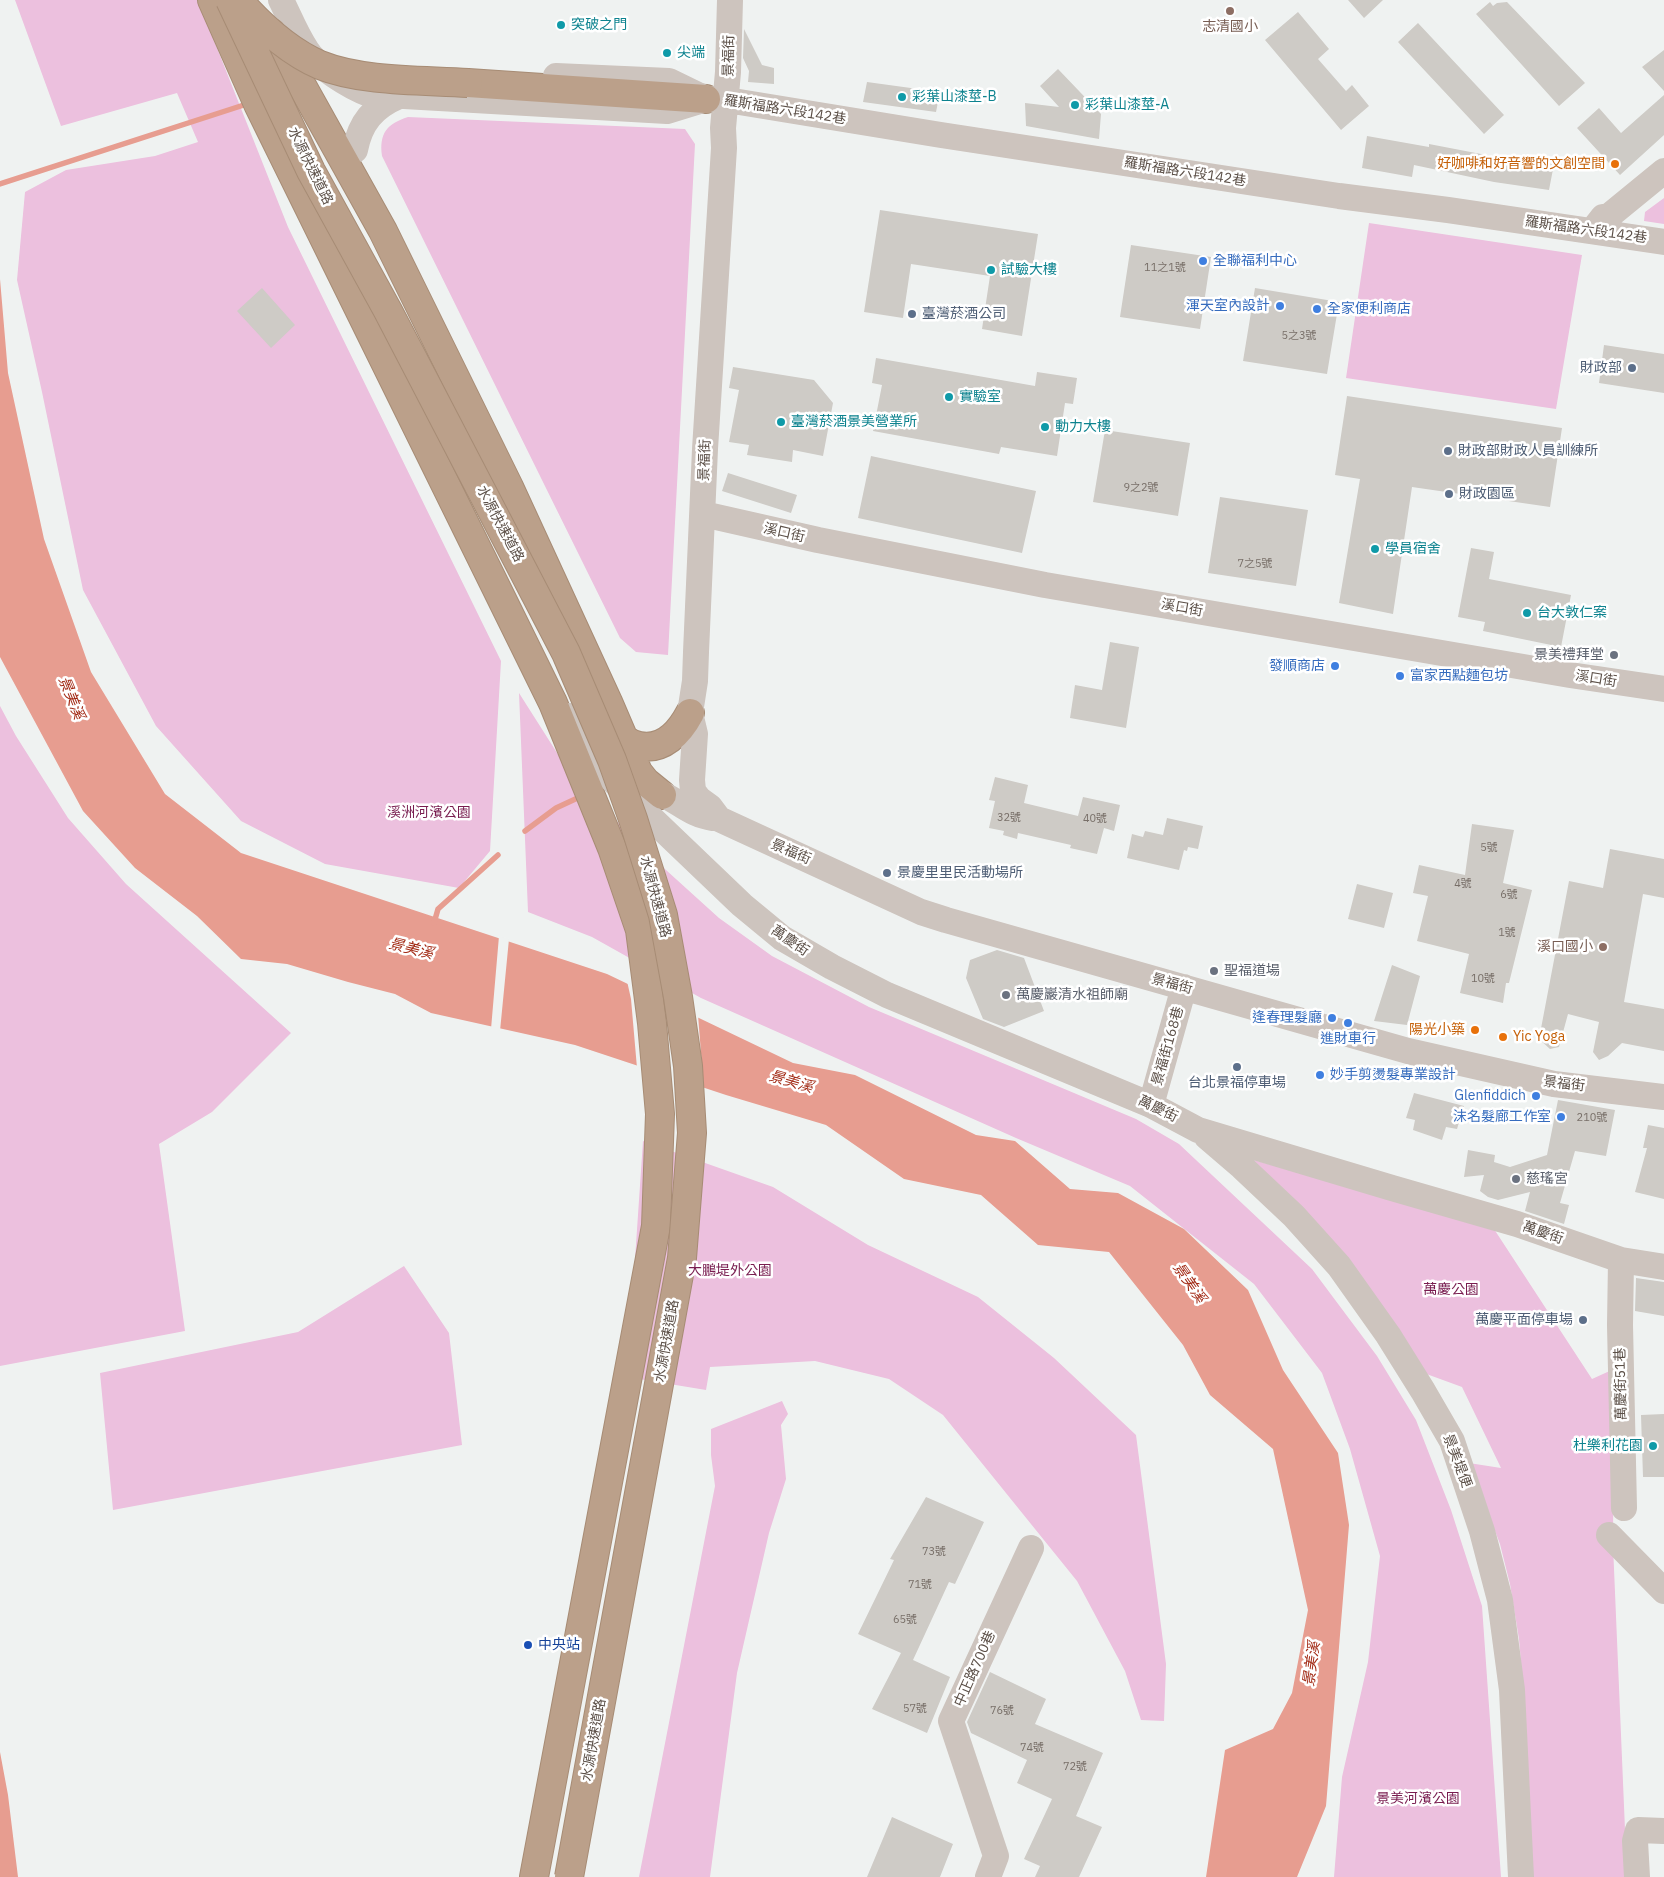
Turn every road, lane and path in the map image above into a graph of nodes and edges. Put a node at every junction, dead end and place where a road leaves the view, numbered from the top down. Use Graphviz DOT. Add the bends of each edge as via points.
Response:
graph roads {
  1 [pos="212,0"];
  2 [pos="231,0"];
  3 [pos="239,0"];
  4 [pos="254,0"];
  5 [pos="281,0"];
  6 [pos="730,0"];
  7 [pos="299,35"];
  8 [pos="399,96"];
  9 [pos="717,99"];
  10 [pos="354,150"];
  11 [pos="1664,171"];
  12 [pos="1592,231"];
  13 [pos="1664,242"];
  14 [pos="702,514"];
  15 [pos="1664,689"];
  16 [pos="690,713"];
  17 [pos="624,739"];
  18 [pos="607,775"];
  19 [pos="662,794"];
  20 [pos="691,812"];
  21 [pos="719,819"];
  22 [pos="695,859"];
  23 [pos="1184,987"];
  24 [pos="1664,1097"];
  25 [pos="1151,1105"];
  26 [pos="1198,1130"];
  27 [pos="1621,1260"];
  28 [pos="1664,1267"];
  29 [pos="1624,1508"];
  30 [pos="1609,1534"];
  31 [pos="1031,1548"];
  32 [pos="1664,1591"];
  33 [pos="1664,1831"];
  34 [pos="534,1877"];
  35 [pos="568,1877"];
  36 [pos="988,1877"];
  37 [pos="1521,1877"];
  38 [pos="1637,1877"];
  1 -- 34 [label="highway, 水源快速道路" via="258,104 553,703 612,848 640,930 660,1114 656,1226"];
  2 -- 18 [label="street, 萬慶街" via="244,52 320,212 585,746"];
  2 -- 35 [label="highway, 水源快速道路, bridge" via="311,171 388,311 566,653 612,760 633,819 663,915 678,997 688,1066 692,1133 682,1258"];
  3 -- 9 [label="highway, bridge" via="256,20 302,56 346,73"];
  4 -- 17 [label="highway, bridge" via="384,231 508,487"];
  5 -- 7 [label="street"];
  6 -- 9 [label="street, 景福街"];
  7 -- 8 [label="street, 羅斯福路六段142巷" via="306,51 354,88 369,94"];
  7 -- 9 [label="street, 羅斯福路六段142巷" via="340,61 368,67 669,81"];
  8 -- 9 [label="street, 羅斯福路六段142巷" via="667,111"];
  8 -- 10 [label="street" via="373,111"];
  9 -- 12 [label="street, 羅斯福路六段142巷" via="1339,196"];
  9 -- 14 [label="street, 景福街" via="724,148"];
  11 -- 12 [label="street" via="1609,216 1603,217"];
  12 -- 13 [label="street, 羅斯福路六段142巷"];
  14 -- 15 [label="street, 溪口街" via="1045,585"];
  14 -- 16 [label="street, 景福街" via="695,681"];
  16 -- 17 [label="highway" via="684,726 664,743 638,746"];
  16 -- 21 [label="street, 景福街" via="695,734 693,791"];
  17 -- 19 [label="highway" via="638,772"];
  18 -- 19 [label="street"];
  18 -- 22 [label="street, 萬慶街"];
  19 -- 20 [label="street"];
  20 -- 21 [label="street"];
  20 -- 22 [label="street" via="676,814 674,821"];
  21 -- 23 [label="street, 景福街" via="921,912"];
  22 -- 25 [label="street, 萬慶街" via="782,938 832,967 887,995"];
  23 -- 24 [label="street, 景福街" via="1399,1049 1506,1075"];
  23 -- 25 [label="street, 景福街168巷"];
  25 -- 26 [label="street, 萬慶街"];
  26 -- 27 [label="street, 萬慶街" via="1517,1224"];
  26 -- 37 [label="street, 景美堤便" via="1294,1216 1339,1266 1403,1359 1452,1441 1482,1531 1500,1600 1512,1690"];
  27 -- 28 [label="street, 萬慶街"];
  27 -- 29 [label="street, 萬慶街51巷"];
  30 -- 32 [label="street"];
  31 -- 36 [label="street, 中正路700巷" via="951,1721 996,1856"];
  33 -- 38 [label="street" via="1638,1830 1635,1841"];
}
